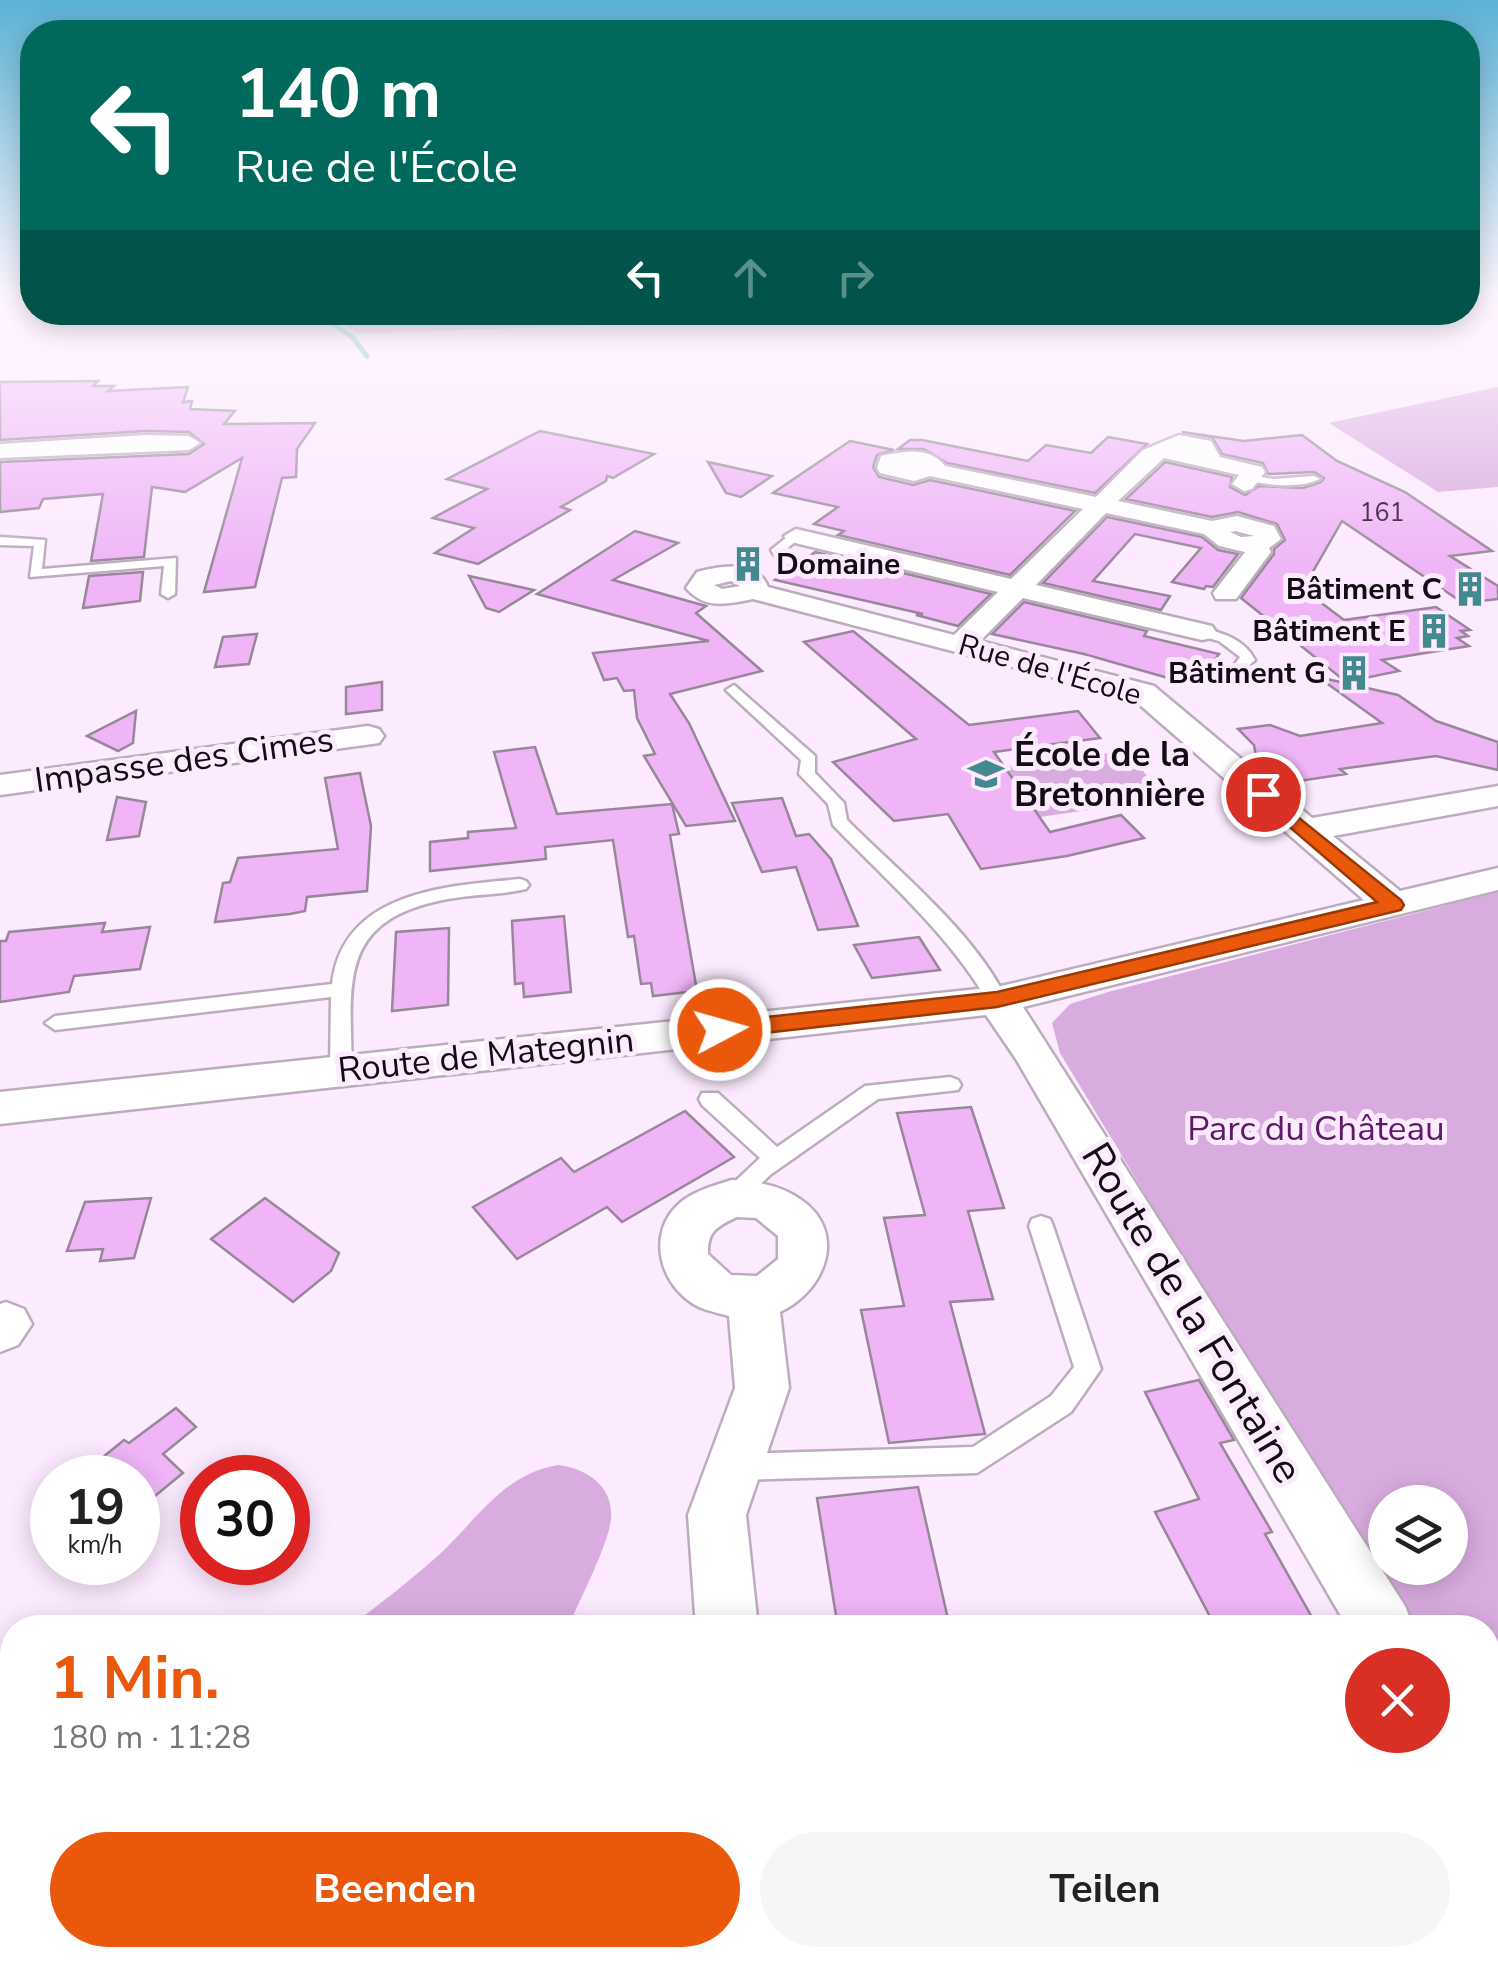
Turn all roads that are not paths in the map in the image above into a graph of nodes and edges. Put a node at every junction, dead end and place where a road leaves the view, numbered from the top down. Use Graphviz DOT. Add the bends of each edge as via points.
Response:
graph roads {
  1 [pos="189,443"];
  2 [pos="0,451"];
  3 [pos="933,470"];
  4 [pos="1314,478"];
  5 [pos="1246,481"];
  6 [pos="1100,504"];
  7 [pos="0,542"];
  8 [pos="790,549"];
  9 [pos="1015,588"];
  10 [pos="753,591"];
  11 [pos="1226,592"];
  12 [pos="168,594"];
  13 [pos="1202,632"];
  14 [pos="961,644"];
  15 [pos="1242,664"];
  16 [pos="734,690"];
  17 [pos="368,736"];
  18 [pos="0,785"];
  19 [pos="1498,796"];
  20 [pos="1305,830"];
  21 [pos="1498,879"];
  22 [pos="520,884"];
  23 [pos="1393,905"];
  24 [pos="342,989"];
  25 [pos="997,1000"];
  26 [pos="54,1023"];
  27 [pos="341,1070"];
  28 [pos="950,1085"];
  29 [pos="710,1100"];
  30 [pos="0,1108"];
  31 [pos="776,1159"];
  32 [pos="732,1198"];
  33 [pos="1041,1226"];
  34 [pos="753,1297"];
  35 [pos="735,1468"];
  36 [pos="727,1615"];
  37 [pos="1375,1615"];
  1 -- 2 [label="street"];
  3 -- 6 [label="street"];
  4 -- 5 [label="lane"];
  5 -- 6 [label="street" via="1254,472 1162,452"];
  6 -- 9 [label="street"];
  6 -- 11 [label="street" via="1216,529 1258,527 1268,539 1254,544 1258,552"];
  7 -- 12 [label="lane" via="41,543 35,574 170,561"];
  8 -- 9 [label="street"];
  9 -- 13 [label="street"];
  9 -- 14 [label="street"];
  10 -- 14 [label="street, Rue de l'École"];
  13 -- 15 [label="lane" via="1246,654"];
  14 -- 20 [label="street, Rue de l'École" via="1143,692"];
  16 -- 25 [label="lane" via="809,758 807,774 836,803 839,821 965,952 994,986"];
  17 -- 18 [label="street, Impasse des Cimes"];
  19 -- 20 [label="street"];
  20 -- 23 [label="street, Rue de l'École"];
  21 -- 23 [label="street, Route de Mategnin"];
  22 -- 24 [label="lane" via="439,893 366,928 350,949"];
  23 -- 25 [label="street, Route de Mategnin"];
  24 -- 26 [label="lane"];
  24 -- 27 [label="lane"];
  25 -- 27 [label="street, Route de Mategnin"];
  25 -- 37 [label="street, Route de la Fontaine"];
  27 -- 30 [label="street, Route de Mategnin"];
  28 -- 31 [label="lane" via="873,1092"];
  29 -- 31 [label="lane"];
  31 -- 32 [label="lane"];
  32 -- 34 [label="street" via="690,1222 681,1256 696,1282 714,1292"];
  32 -- 34 [label="street" via="768,1202 789,1214 805,1246 791,1279"];
  33 -- 35 [label="lane" via="1088,1369 1061,1404 978,1460"];
  34 -- 35 [label="street" via="762,1388"];
  35 -- 36 [label="street" via="718,1515"];
}
